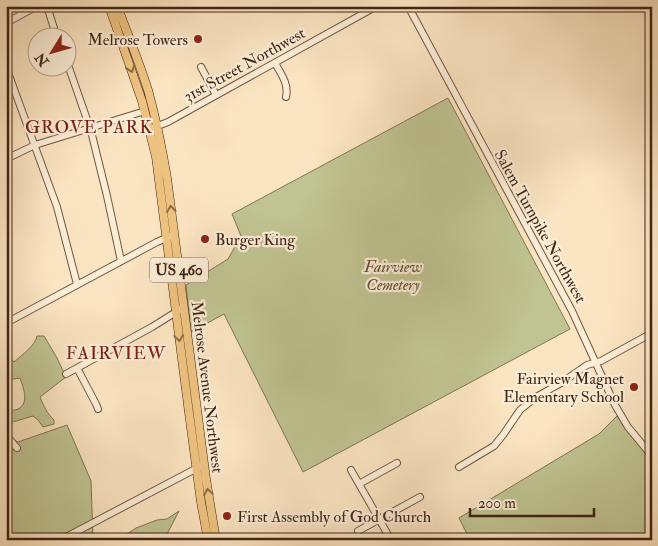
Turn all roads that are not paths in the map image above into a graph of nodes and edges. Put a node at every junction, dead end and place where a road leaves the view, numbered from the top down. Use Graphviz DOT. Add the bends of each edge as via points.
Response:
graph roads {
  1 [pos="37,6"];
  2 [pos="47,6"];
  3 [pos="109,6"];
  4 [pos="118,6"];
  5 [pos="377,6"];
  6 [pos="408,6"];
  7 [pos="6,23"];
  8 [pos="55,28"];
  9 [pos="275,63"];
  10 [pos="6,67"];
  11 [pos="201,68"];
  12 [pos="72,78"];
  13 [pos="216,95"];
  14 [pos="286,97"];
  15 [pos="145,111"];
  16 [pos="154,128"];
  17 [pos="90,129"];
  18 [pos="35,145"];
  19 [pos="6,160"];
  20 [pos="170,236"];
  21 [pos="121,261"];
  22 [pos="77,284"];
  23 [pos="184,308"];
  24 [pos="176,312"];
  25 [pos="6,323"];
  26 [pos="652,333"];
  27 [pos="595,362"];
  28 [pos="77,368"];
  29 [pos="66,374"];
  30 [pos="98,409"];
  31 [pos="6,435"];
  32 [pos="17,448"];
  33 [pos="652,456"];
  34 [pos="396,463"];
  35 [pos="200,467"];
  36 [pos="459,467"];
  37 [pos="351,470"];
  38 [pos="359,484"];
  39 [pos="420,497"];
  40 [pos="379,519"];
  41 [pos="358,531"];
  42 [pos="68,536"];
  43 [pos="208,540"];
  44 [pos="216,540"];
  45 [pos="391,540"];
  1 -- 7 [label="street"];
  2 -- 8 [label="street"];
  3 -- 15 [label="main road, Melrose Avenue Northwest / US 460, one-way"];
  4 -- 16 [label="main road, Melrose Avenue Northwest / US 460" via="146,84"];
  5 -- 9 [label="street, 31st Street Northwest"];
  6 -- 27 [label="street, Salem Turnpike Northwest" via="572,311"];
  9 -- 13 [label="street, 31st Street Northwest"];
  9 -- 14 [label="street" via="286,83"];
  10 -- 18 [label="street"];
  11 -- 13 [label="street"];
  12 -- 17 [label="street"];
  13 -- 16 [label="street, 31st Street Northwest"];
  15 -- 16 [label="main road, Melrose Avenue Northwest / US 460"];
  15 -- 17 [label="street"];
  16 -- 20 [label="main road, Melrose Avenue Northwest / US 460" via="167,178"];
  17 -- 18 [label="street"];
  17 -- 21 [label="street"];
  18 -- 19 [label="street"];
  18 -- 22 [label="street" via="58,207"];
  20 -- 21 [label="street"];
  20 -- 23 [label="main road, Melrose Avenue Northwest / US 460"];
  20 -- 24 [label="main road, Melrose Avenue Northwest / US 460"];
  21 -- 22 [label="street"];
  22 -- 25 [label="street"];
  23 -- 24 [label="street"];
  23 -- 35 [label="main road, Melrose Avenue Northwest / US 460"];
  24 -- 28 [label="street"];
  24 -- 35 [label="main road, Melrose Avenue Northwest / US 460, one-way"];
  26 -- 27 [label="street"];
  27 -- 33 [label="street, Salem Turnpike Northwest" via="620,414"];
  27 -- 36 [label="street" via="527,403 493,446"];
  28 -- 29 [label="street"];
  28 -- 30 [label="street"];
  31 -- 32 [label="street"];
  34 -- 38 [label="street"];
  35 -- 42 [label="street"];
  35 -- 43 [label="main road, Melrose Avenue Northwest / US 460"];
  44 -- 35 [label="main road, Melrose Avenue Northwest / US 460, one-way"];
  37 -- 38 [label="street"];
  38 -- 40 [label="street"];
  39 -- 40 [label="street"];
  40 -- 41 [label="street"];
  40 -- 45 [label="street"];
}
